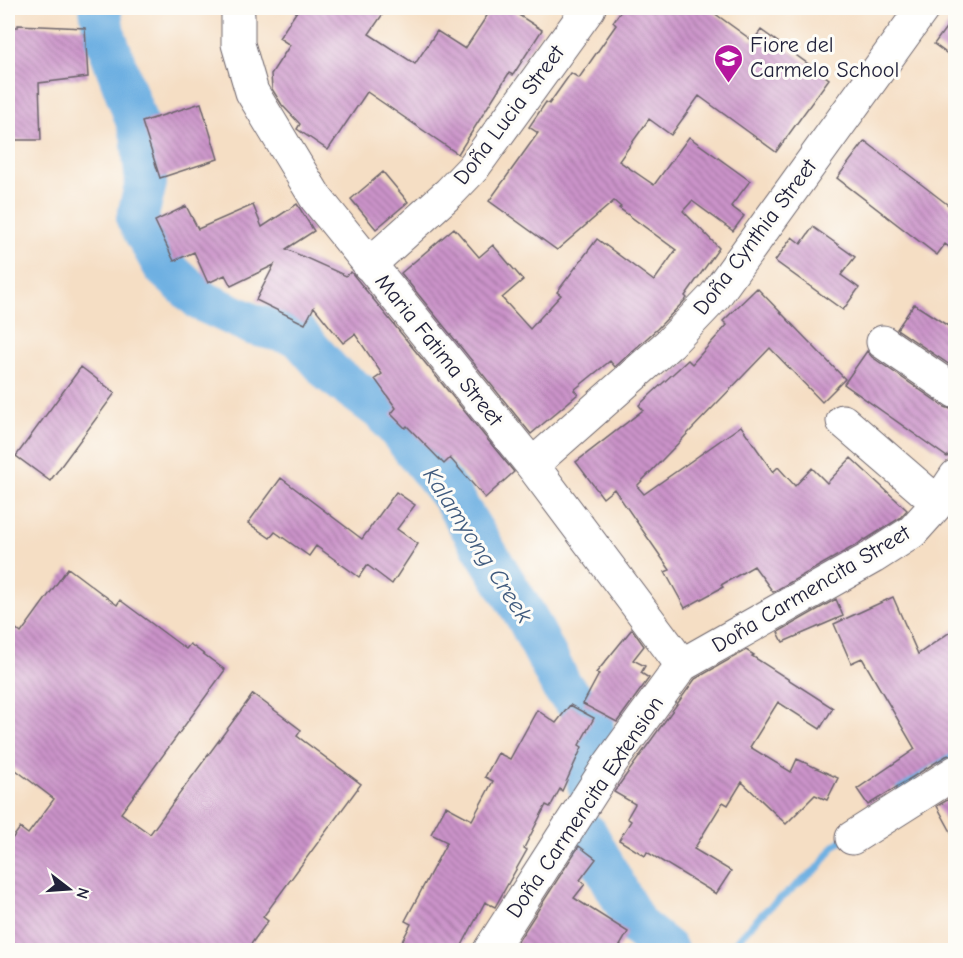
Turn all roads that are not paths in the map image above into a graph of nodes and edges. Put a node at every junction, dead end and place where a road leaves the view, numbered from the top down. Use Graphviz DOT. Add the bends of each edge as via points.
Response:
graph roads {
  1 [pos="589,8"];
  2 [pos="923,8"];
  3 [pos="233,10"];
  4 [pos="369,265"];
  5 [pos="883,342"];
  6 [pos="956,392"];
  7 [pos="843,421"];
  8 [pos="532,465"];
  9 [pos="956,476"];
  10 [pos="938,503"];
  11 [pos="682,665"];
  12 [pos="956,772"];
  13 [pos="852,838"];
  14 [pos="490,951"];
  1 -- 4 [label="street, Doña Lucia Street" via="473,168"];
  2 -- 8 [label="street, Doña Cynthia Street" via="715,296 670,343"];
  3 -- 4 [label="street, Maria Fatima Street" via="252,92 316,198"];
  4 -- 8 [label="street, Maria Fatima Street"];
  5 -- 6 [label="street"];
  7 -- 10 [label="street"];
  8 -- 11 [label="street, Maria Fatima Street"];
  9 -- 10 [label="street, Doña Carmencita Street"];
  10 -- 11 [label="street, Doña Carmencita Street" via="912,532 873,557"];
  11 -- 14 [label="street, Doña Carmencita Extension" via="609,765"];
  12 -- 13 [label="street"];
}
